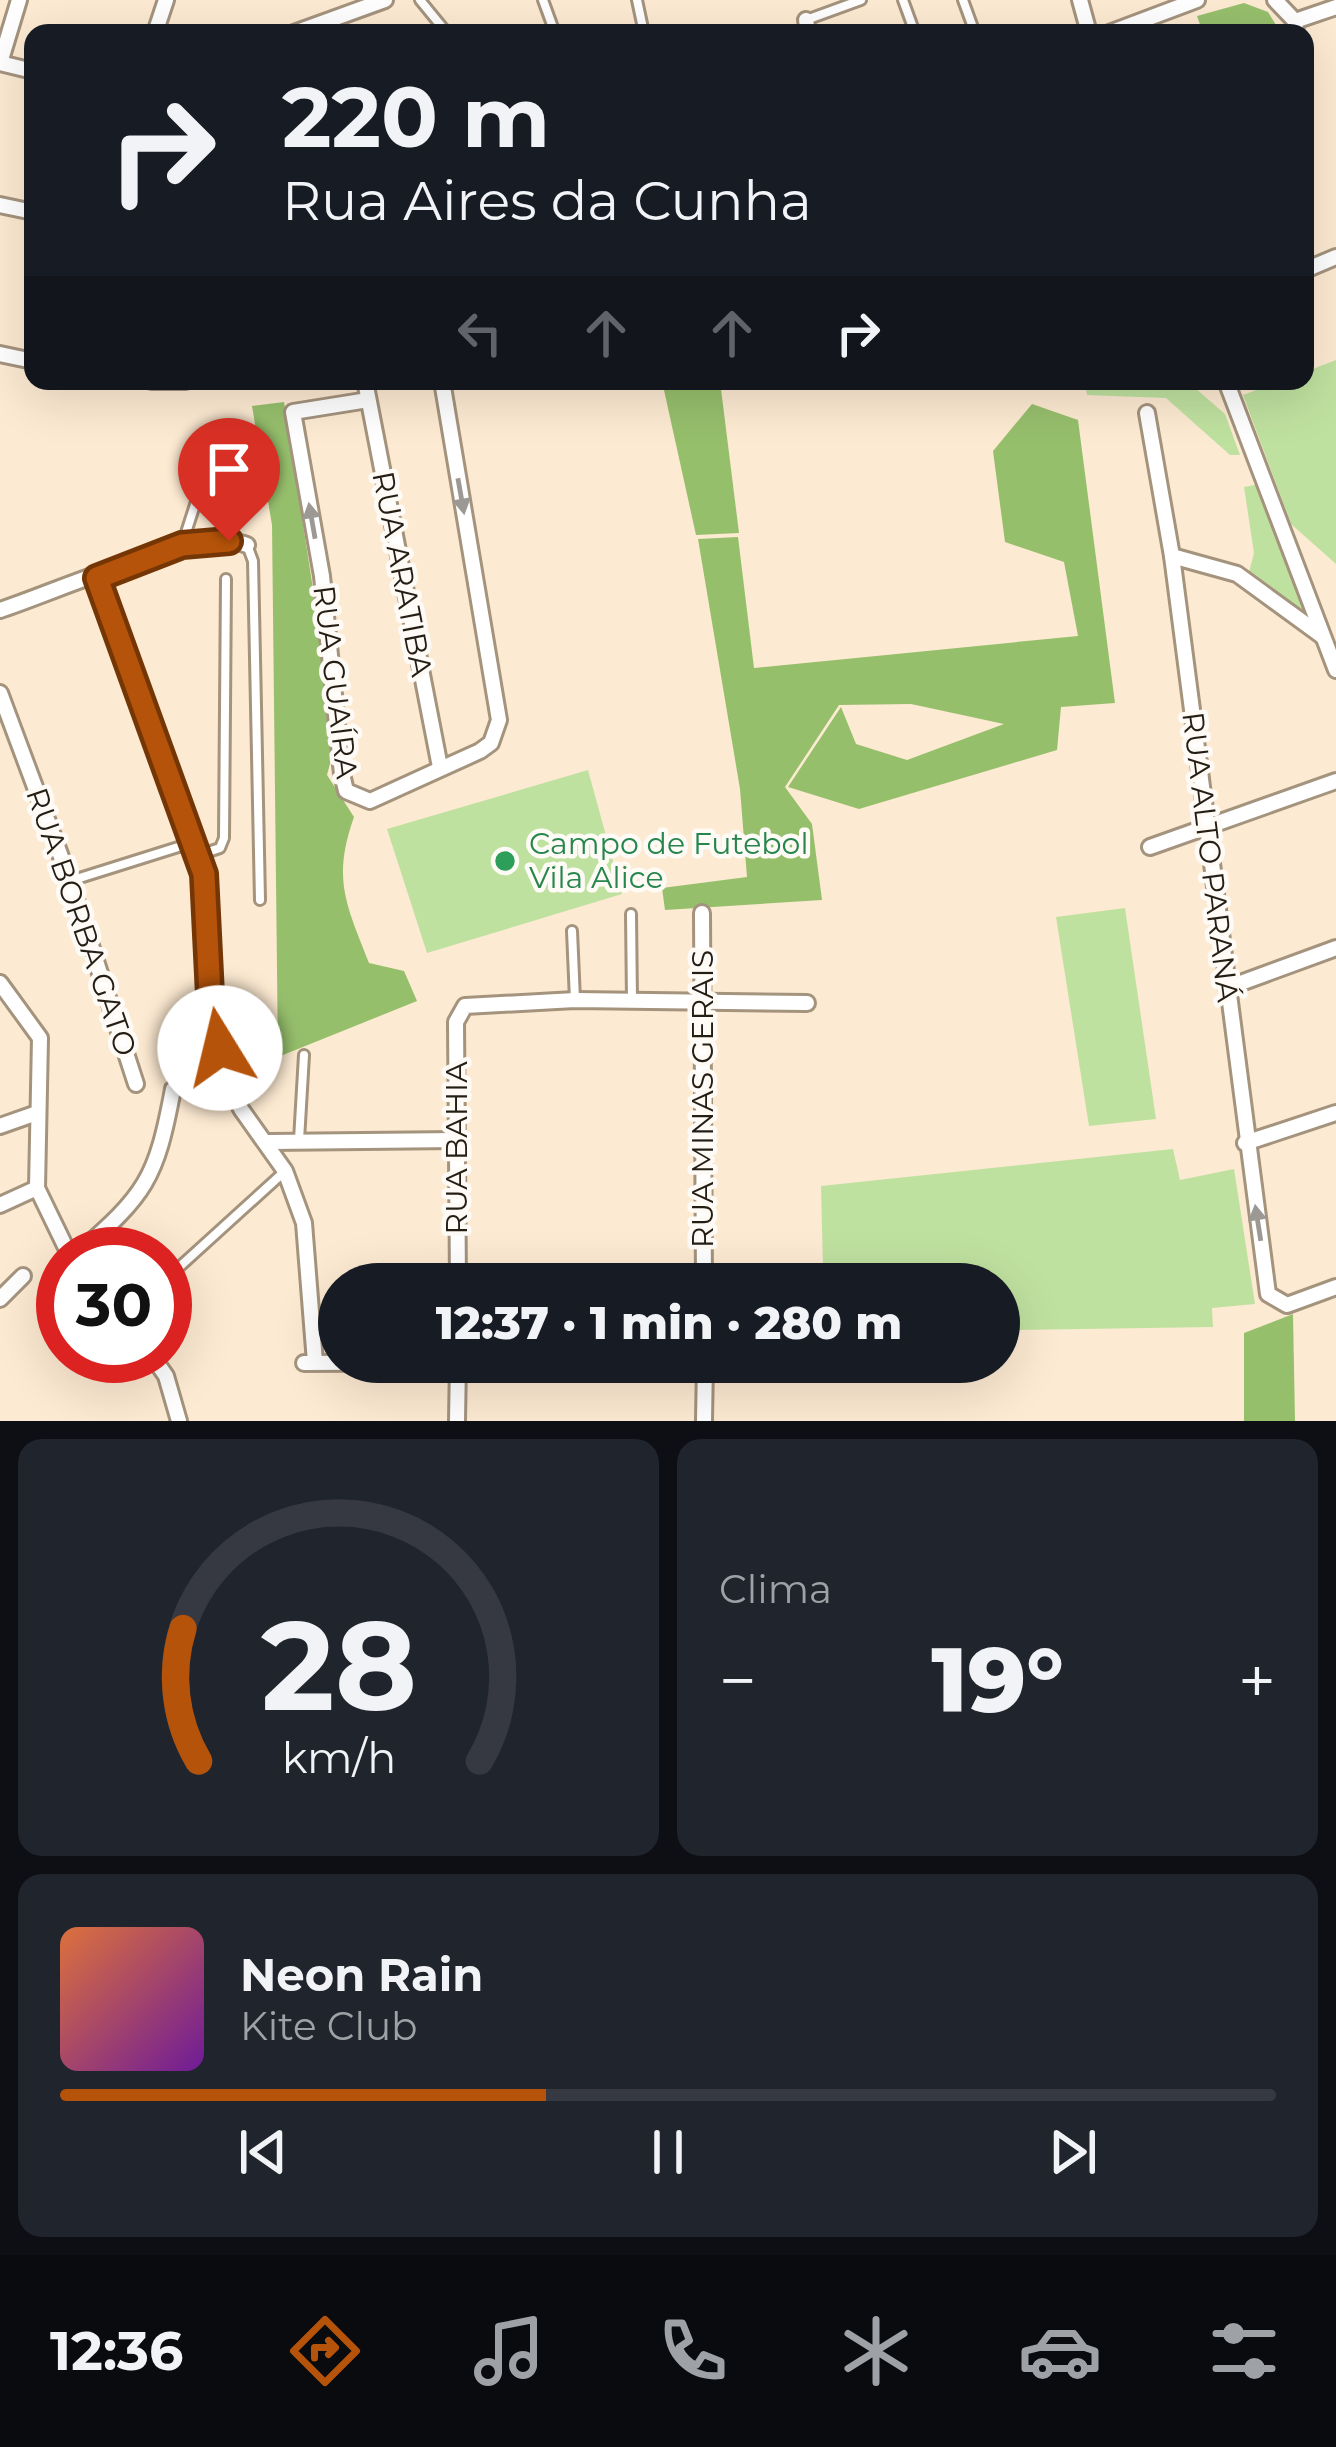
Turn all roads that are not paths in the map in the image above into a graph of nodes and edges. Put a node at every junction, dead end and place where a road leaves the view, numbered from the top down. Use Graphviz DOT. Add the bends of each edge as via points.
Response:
graph roads {
  1 [pos="19,0"];
  2 [pos="386,0"];
  3 [pos="420,0"];
  4 [pos="861,0"];
  5 [pos="1198,0"];
  6 [pos="1275,0"];
  7 [pos="1336,8"];
  8 [pos="319,24"];
  9 [pos="439,24"];
  10 [pos="807,24"];
  11 [pos="1133,24"];
  12 [pos="1294,24"];
  13 [pos="1302,24"];
  14 [pos="0,63"];
  15 [pos="366,390"];
  16 [pos="444,390"];
  17 [pos="1229,390"];
  18 [pos="368,400"];
  19 [pos="1147,413"];
  20 [pos="203,441"];
  21 [pos="182,545"];
  22 [pos="247,545"];
  23 [pos="1172,556"];
  24 [pos="97,578"];
  25 [pos="226,578"];
  26 [pos="0,610"];
  27 [pos="1322,636"];
  28 [pos="1336,670"];
  29 [pos="0,692"];
  30 [pos="440,767"];
  31 [pos="1336,781"];
  32 [pos="1208,826"];
  33 [pos="1150,847"];
  34 [pos="196,849"];
  35 [pos="70,881"];
  36 [pos="260,900"];
  37 [pos="701,913"];
  38 [pos="631,914"];
  39 [pos="572,931"];
  40 [pos="1336,948"];
  41 [pos="0,983"];
  42 [pos="1227,988"];
  43 [pos="575,1000"];
  44 [pos="632,1001"];
  45 [pos="700,1003"];
  46 [pos="808,1003"];
  47 [pos="18,1005"];
  48 [pos="0,1011"];
  49 [pos="304,1055"];
  50 [pos="136,1084"];
  51 [pos="172,1088"];
  52 [pos="1336,1112"];
  53 [pos="37,1113"];
  54 [pos="0,1126"];
  55 [pos="458,1140"];
  56 [pos="269,1142"];
  57 [pos="299,1142"];
  58 [pos="1245,1144"];
  59 [pos="285,1171"];
  60 [pos="37,1188"];
  61 [pos="0,1205"];
  62 [pos="58,1227"];
  63 [pos="106,1227"];
  64 [pos="192,1255"];
  65 [pos="458,1263"];
  66 [pos="704,1263"];
  67 [pos="23,1276"];
  68 [pos="1336,1287"];
  69 [pos="1,1297"];
  70 [pos="318,1362"];
  71 [pos="168,1383"];
  72 [pos="458,1383"];
  73 [pos="705,1383"];
  74 [pos="179,1421"];
  75 [pos="457,1421"];
  76 [pos="704,1421"];
  1 -- 14 [label="street"];
  2 -- 8 [label="street"];
  3 -- 9 [label="lane"];
  4 -- 10 [label="lane"];
  5 -- 11 [label="street"];
  6 -- 12 [label="street"];
  7 -- 13 [label="street"];
  15 -- 18 [label="street, RUA ARATIBA"];
  16 -- 30 [label="street, RUA GUAÍRA, one-way" via="500,720 491,743"];
  17 -- 27 [label="street"];
  18 -- 30 [label="street, RUA ARATIBA"];
  30 -- 18 [label="street, RUA GUAÍRA, one-way" via="370,801 346,790 342,774 322,576 293,412"];
  19 -- 23 [label="street, RUA ALTO PARANÁ"];
  20 -- 21 [label="lane" via="202,483"];
  21 -- 22 [label="street"];
  21 -- 24 [label="street"];
  22 -- 36 [label="lane"];
  23 -- 27 [label="street" via="1237,574"];
  23 -- 32 [label="street, RUA ALTO PARANÁ"];
  24 -- 26 [label="street"];
  24 -- 34 [label="street"];
  25 -- 34 [label="lane" via="224,838 220,848"];
  27 -- 28 [label="street"];
  29 -- 35 [label="street, RUA BORBA GATO"];
  31 -- 32 [label="street"];
  32 -- 33 [label="street"];
  32 -- 42 [label="street, RUA ALTO PARANÁ"];
  34 -- 35 [label="lane"];
  34 -- 56 [label="street" via="223,1070"];
  35 -- 50 [label="street, RUA BORBA GATO"];
  37 -- 45 [label="street, RUA MINAS GERAIS"];
  38 -- 44 [label="lane"];
  39 -- 43 [label="lane"];
  40 -- 42 [label="street"];
  41 -- 47 [label="street"];
  42 -- 58 [label="street, RUA ALTO PARANÁ"];
  43 -- 44 [label="street"];
  43 -- 55 [label="street, RUA BAHIA" via="473,1002 458,1013"];
  44 -- 45 [label="street"];
  45 -- 46 [label="street"];
  45 -- 66 [label="street, RUA MINAS GERAIS"];
  47 -- 48 [label="street"];
  47 -- 53 [label="street" via="43,1055"];
  49 -- 57 [label="lane"];
  51 -- 63 [label="street" via="153,1175"];
  52 -- 58 [label="street"];
  53 -- 54 [label="street"];
  53 -- 60 [label="street"];
  55 -- 57 [label="street"];
  55 -- 65 [label="street, RUA BAHIA"];
  56 -- 57 [label="street"];
  56 -- 59 [label="street"];
  68 -- 58 [label="street, RUA ALTO PARANÁ, one-way" via="1287,1305 1273,1301"];
  59 -- 64 [label="lane"];
  59 -- 70 [label="street" via="307,1240 309,1362"];
  60 -- 61 [label="street"];
  60 -- 62 [label="street"];
  67 -- 69 [label="street"];
  71 -- 74 [label="street"];
  72 -- 75 [label="street"];
  73 -- 76 [label="street"];
}
